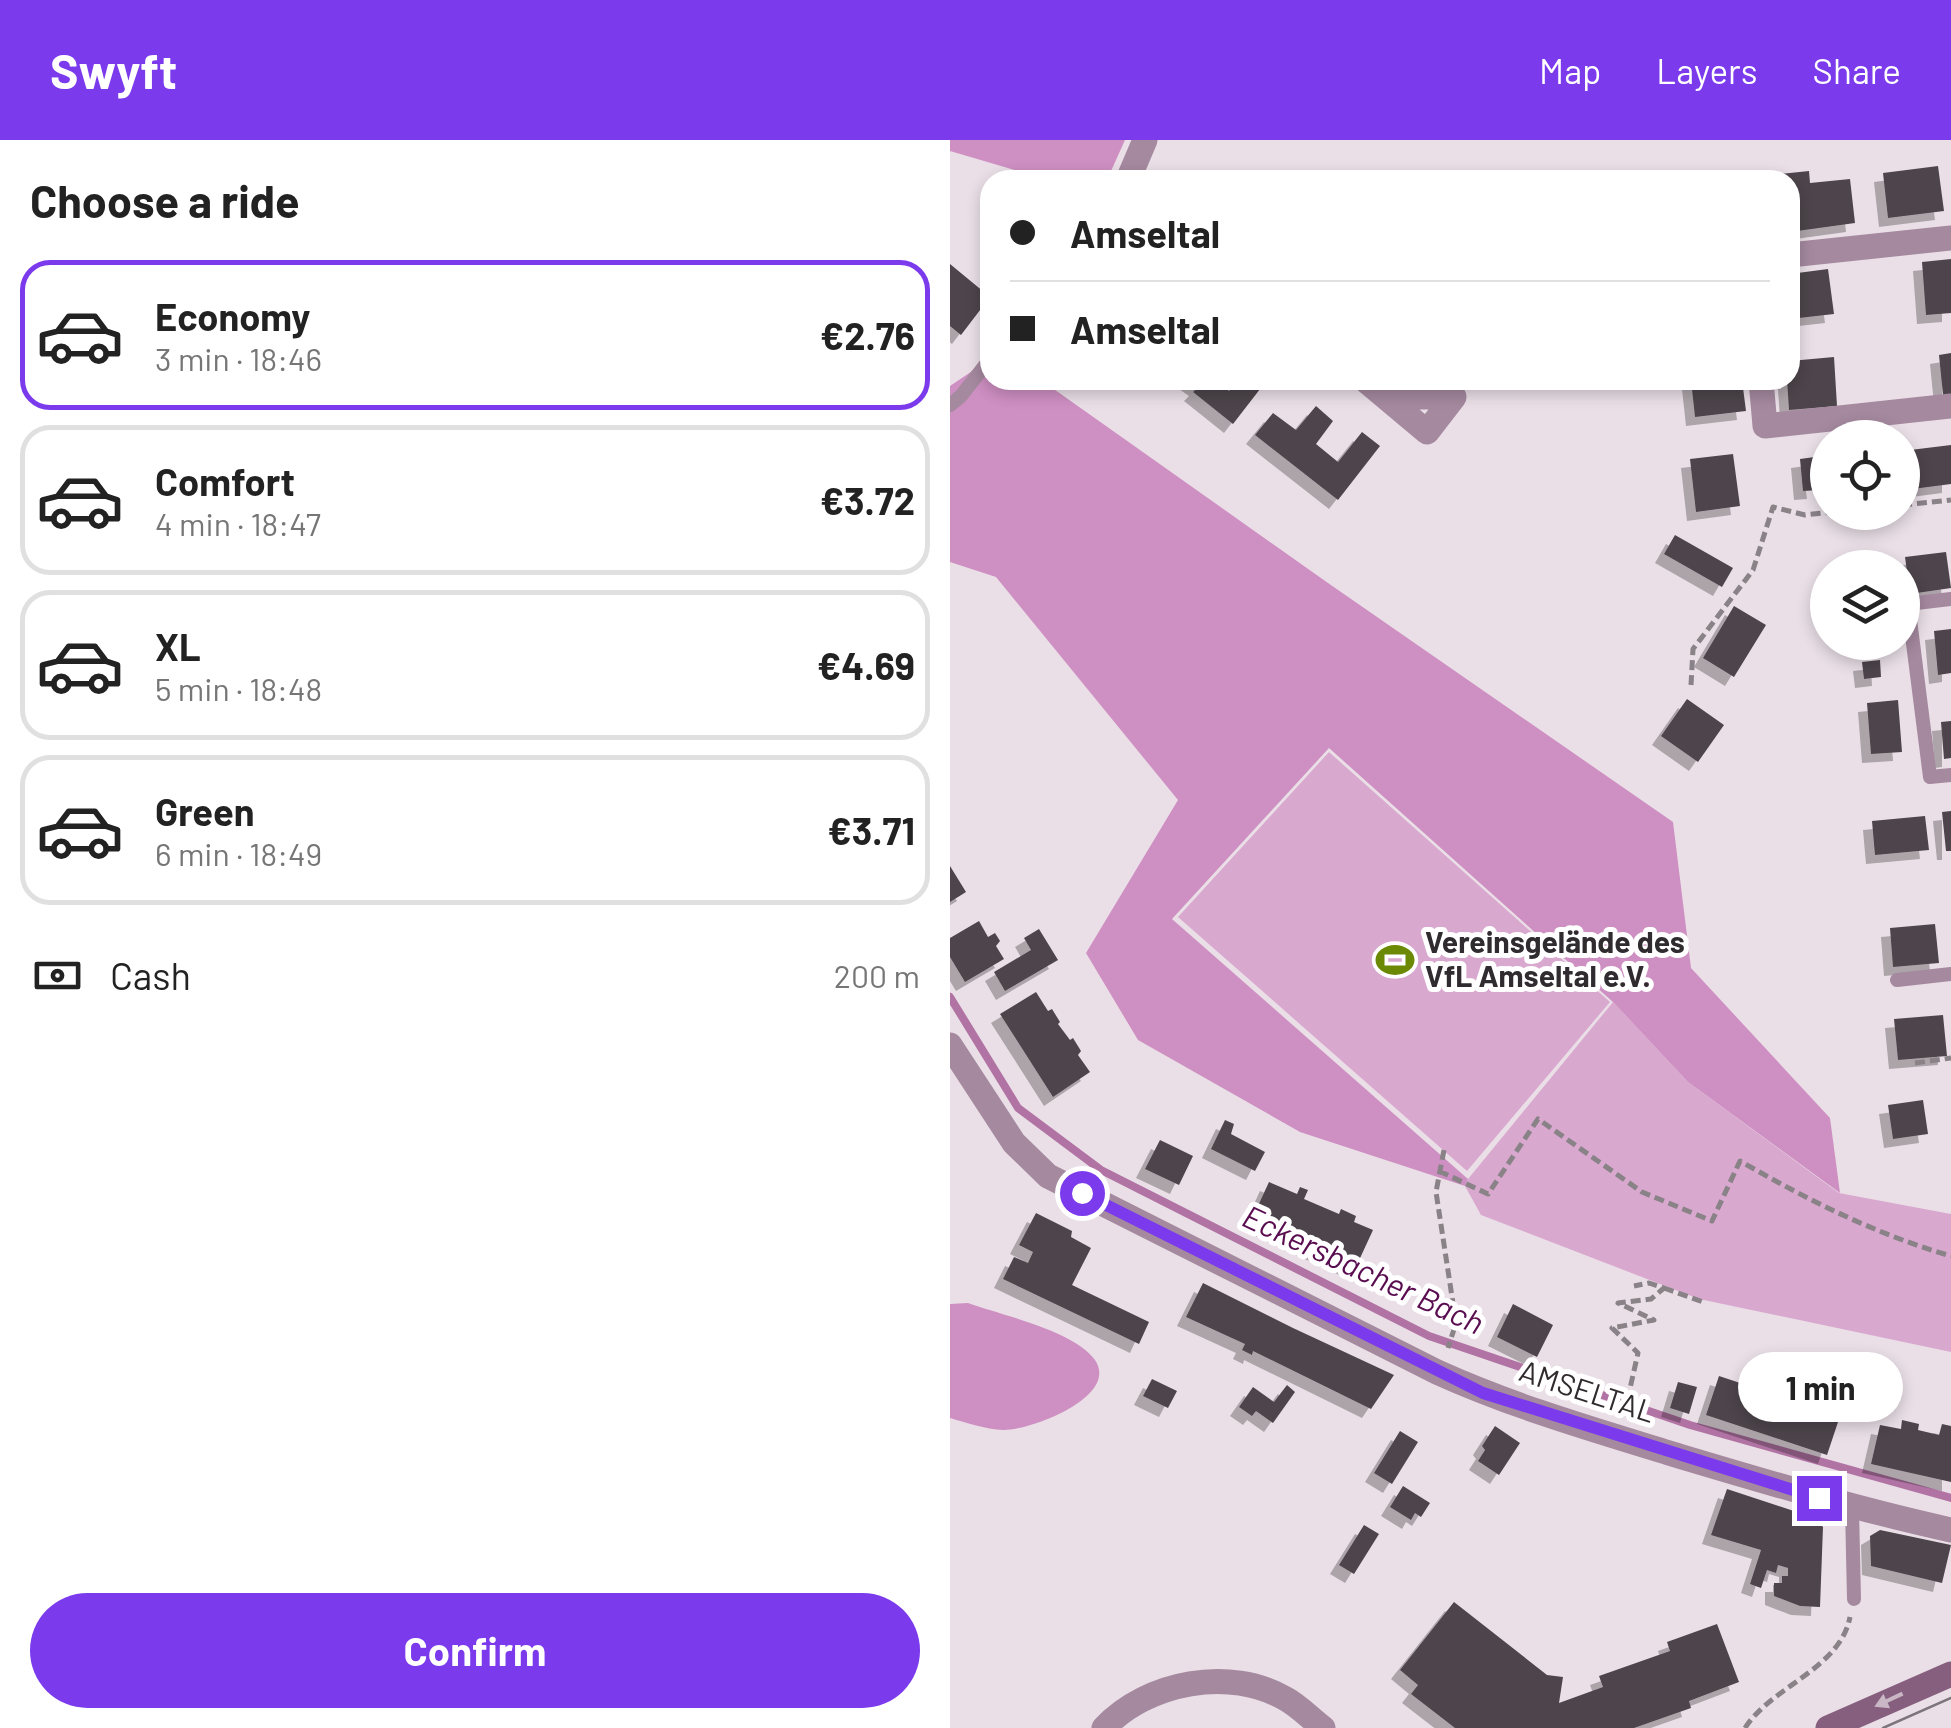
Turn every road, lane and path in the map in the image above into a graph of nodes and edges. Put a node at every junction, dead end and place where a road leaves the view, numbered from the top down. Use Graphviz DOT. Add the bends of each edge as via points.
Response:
graph roads {
  1 [pos="1145,140"];
  2 [pos="1132,170"];
  3 [pos="1951,238"];
  4 [pos="1800,254"];
  5 [pos="980,372"];
  6 [pos="1379,390"];
  7 [pos="1762,390"];
  8 [pos="1389,397"];
  9 [pos="950,405"];
  10 [pos="1951,406"];
  11 [pos="1951,500"];
  12 [pos="1920,503"];
  13 [pos="1810,514"];
  14 [pos="1951,598"];
  15 [pos="1691,684"];
  16 [pos="1951,775"];
  17 [pos="1951,974"];
  18 [pos="1897,980"];
  19 [pos="950,1045"];
  20 [pos="1951,1058"];
  21 [pos="1914,1063"];
  22 [pos="1444,1150"];
  23 [pos="1439,1170"];
  24 [pos="1951,1256"];
  25 [pos="1634,1286"];
  26 [pos="1664,1288"];
  27 [pos="1703,1302"];
  28 [pos="1446,1352"];
  29 [pos="1624,1416"];
  30 [pos="1852,1508"];
  31 [pos="1951,1530"];
  32 [pos="1854,1599"];
  33 [pos="1951,1674"];
  34 [pos="1104,1728"];
  35 [pos="1323,1728"];
  36 [pos="1745,1728"];
  37 [pos="1828,1728"];
  1 -- 2 [label="street"];
  3 -- 4 [label="street"];
  5 -- 9 [label="lane"];
  6 -- 8 [label="street"];
  7 -- 10 [label="street" via="1765,426"];
  11 -- 12 [label="path"];
  13 -- 15 [label="path" via="1773,507 1753,570 1693,649"];
  14 -- 16 [label="lane" via="1908,604 1930,777"];
  17 -- 18 [label="lane"];
  19 -- 30 [label="street, AMSELTAL" via="1014,1143 1048,1176 1483,1393"];
  20 -- 21 [label="path"];
  22 -- 23 [label="path"];
  23 -- 24 [label="path" via="1488,1194 1538,1119 1642,1192 1712,1221 1740,1161 1811,1202"];
  23 -- 28 [label="path" via="1436,1192 1456,1323"];
  25 -- 26 [label="path"];
  26 -- 27 [label="path"];
  26 -- 29 [label="path" via="1651,1299 1618,1303 1654,1320 1612,1328 1638,1353"];
  30 -- 31 [label="street, AMSELTAL"];
  30 -- 32 [label="lane"];
  32 -- 36 [label="path" via="1829,1656 1771,1697"];
  33 -- 37 [label="street, one-way"];
  34 -- 35 [label="street" via="1137,1703 1193,1682 1224,1681 1286,1698"];
}
